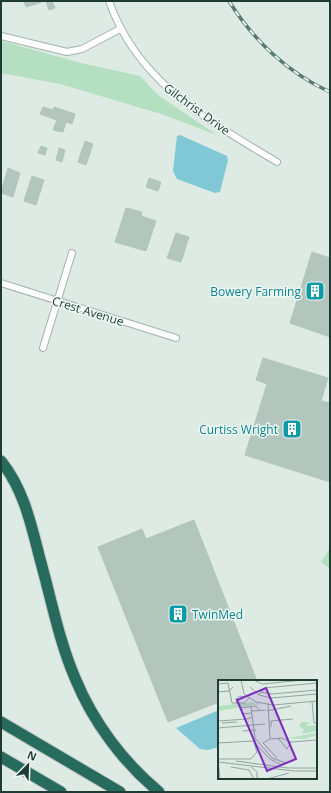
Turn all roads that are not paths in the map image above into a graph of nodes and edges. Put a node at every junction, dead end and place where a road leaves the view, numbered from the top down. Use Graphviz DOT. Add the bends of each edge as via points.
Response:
graph roads {
  1 [pos="109,1"];
  2 [pos="120,29"];
  3 [pos="1,36"];
  4 [pos="276,162"];
  5 [pos="72,253"];
  6 [pos="1,283"];
  7 [pos="57,301"];
  8 [pos="176,338"];
  9 [pos="43,348"];
  10 [pos="1,461"];
  11 [pos="1,722"];
  12 [pos="1,757"];
  13 [pos="61,792"];
  14 [pos="120,792"];
  15 [pos="159,792"];
  1 -- 2 [label="street, Gilchrist Drive"];
  2 -- 3 [label="street" via="82,49 68,52"];
  2 -- 4 [label="street, Gilchrist Drive" via="140,59 172,93 229,134"];
  5 -- 7 [label="street"];
  6 -- 7 [label="street, Crest Avenue"];
  7 -- 8 [label="street, Crest Avenue"];
  7 -- 9 [label="street"];
  10 -- 15 [label="highway" via="15,481 26,505 66,652 80,689 101,727 134,768"];
  11 -- 14 [label="highway"];
  12 -- 13 [label="highway"];
}
